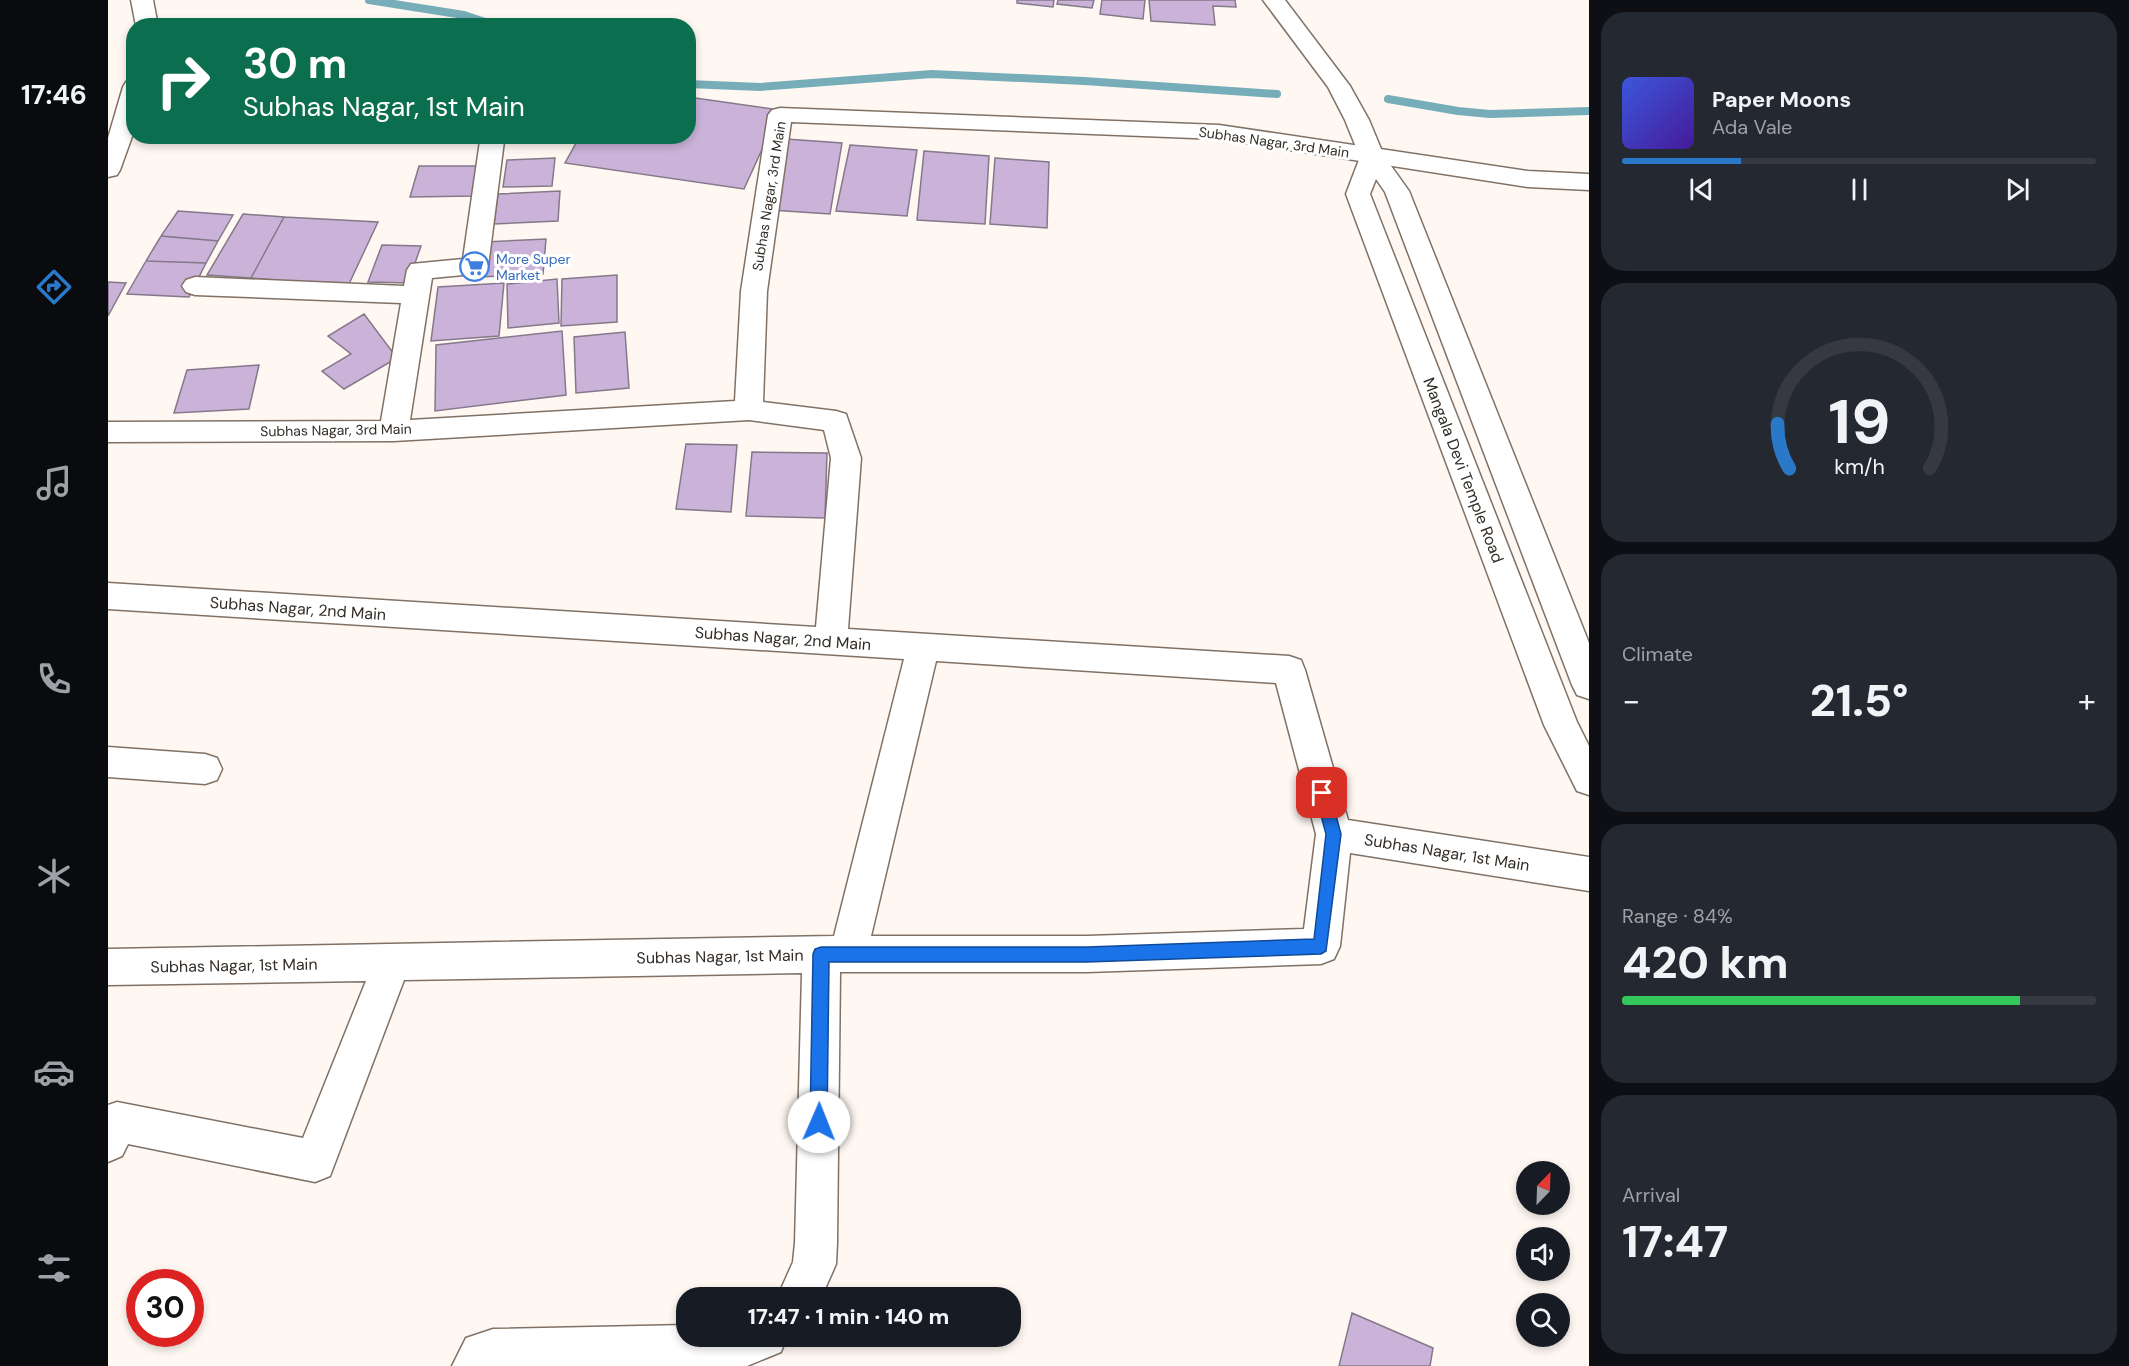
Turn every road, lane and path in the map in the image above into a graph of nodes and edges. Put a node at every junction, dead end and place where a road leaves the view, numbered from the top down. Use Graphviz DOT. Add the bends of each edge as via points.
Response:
graph roads {
  1 [pos="142,0"];
  2 [pos="1274,0"];
  3 [pos="145,18"];
  4 [pos="126,116"];
  5 [pos="492,144"];
  6 [pos="1372,157"];
  7 [pos="108,170"];
  8 [pos="1589,183"];
  9 [pos="195,286"];
  10 [pos="416,295"];
  11 [pos="749,410"];
  12 [pos="394,431"];
  13 [pos="108,432"];
  14 [pos="108,596"];
  15 [pos="831,641"];
  16 [pos="923,647"];
  17 [pos="1589,685"];
  18 [pos="108,762"];
  19 [pos="206,769"];
  20 [pos="1589,780"];
  21 [pos="1334,834"];
  22 [pos="1589,874"];
  23 [pos="834,954"];
  24 [pos="392,962"];
  25 [pos="108,967"];
  26 [pos="108,1142"];
  27 [pos="804,1287"];
  28 [pos="692,1347"];
  29 [pos="474,1366"];
  1 -- 3 [label="street"];
  2 -- 6 [label="street" via="1339,86"];
  4 -- 7 [label="street"];
  5 -- 10 [label="street" via="475,267 420,270"];
  6 -- 8 [label="street, Subhas Nagar, 3rd Main" via="1528,179"];
  6 -- 11 [label="street, Subhas Nagar, 3rd Main" via="1219,132 780,115 754,291"];
  6 -- 17 [label="street" via="1397,191"];
  6 -- 20 [label="street, Mangala Devi Temple Road" via="1358,194 1561,725"];
  9 -- 10 [label="street"];
  10 -- 12 [label="street"];
  11 -- 12 [label="street, Subhas Nagar, 3rd Main"];
  11 -- 15 [label="street" via="836,421 846,458"];
  12 -- 13 [label="street, Subhas Nagar, 3rd Main"];
  14 -- 15 [label="street, Subhas Nagar, 2nd Main"];
  15 -- 16 [label="street, Subhas Nagar, 2nd Main"];
  16 -- 21 [label="street, Subhas Nagar, 2nd Main" via="1288,670"];
  16 -- 23 [label="street"];
  18 -- 19 [label="street"];
  21 -- 22 [label="street, Subhas Nagar, 1st Main"];
  21 -- 23 [label="street, Subhas Nagar, 1st Main" via="1321,946 1087,954"];
  23 -- 24 [label="street, Subhas Nagar, 1st Main"];
  23 -- 27 [label="street" via="816,1243 814,1264"];
  24 -- 25 [label="street, Subhas Nagar, 1st Main"];
  24 -- 26 [label="street" via="315,1161 117,1122"];
  28 -- 29 [label="street" via="493,1351 482,1354"];
}
